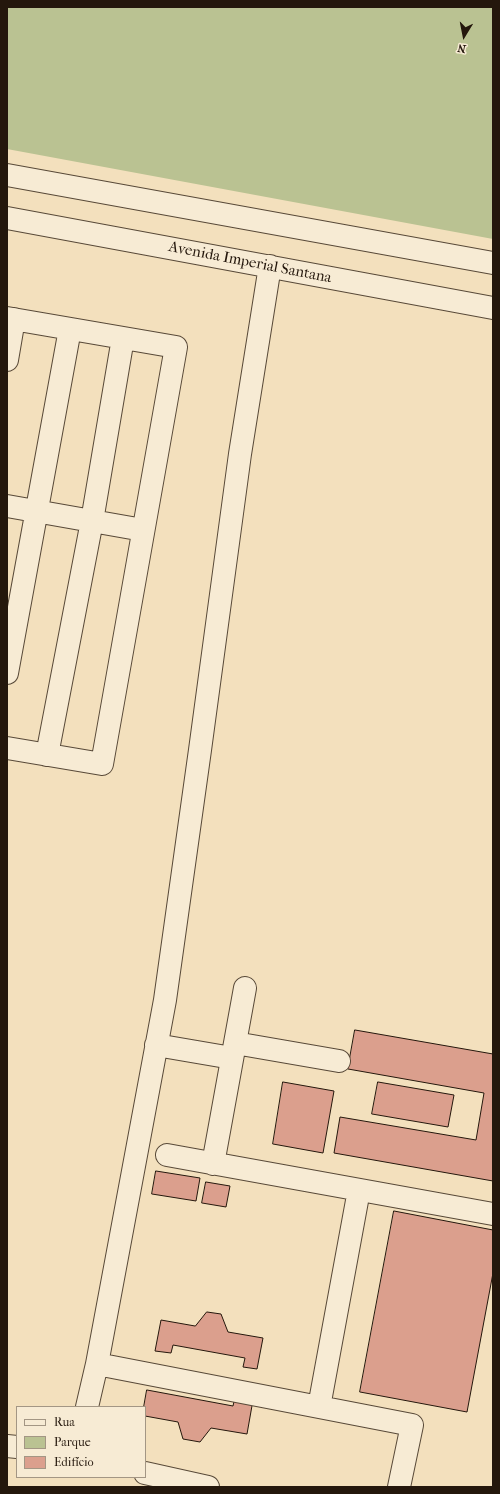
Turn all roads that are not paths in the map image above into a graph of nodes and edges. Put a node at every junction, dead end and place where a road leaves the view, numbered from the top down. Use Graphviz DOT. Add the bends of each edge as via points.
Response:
graph roads {
  1 [pos="7,175"];
  2 [pos="7,218"];
  3 [pos="493,263"];
  4 [pos="270,266"];
  5 [pos="493,308"];
  6 [pos="11,318"];
  7 [pos="70,329"];
  8 [pos="123,338"];
  9 [pos="7,360"];
  10 [pos="7,506"];
  11 [pos="37,511"];
  12 [pos="92,521"];
  13 [pos="143,530"];
  14 [pos="7,673"];
  15 [pos="7,748"];
  16 [pos="47,755"];
  17 [pos="245,988"];
  18 [pos="156,1045"];
  19 [pos="234,1050"];
  20 [pos="339,1061"];
  21 [pos="167,1155"];
  22 [pos="213,1164"];
  23 [pos="359,1190"];
  24 [pos="493,1214"];
  25 [pos="97,1364"];
  26 [pos="87,1406"];
  27 [pos="319,1407"];
  28 [pos="146,1472"];
  29 [pos="208,1487"];
  30 [pos="399,1487"];
  1 -- 3 [label="street"];
  2 -- 4 [label="street, Avenida Imperial Santana"];
  4 -- 5 [label="street, Avenida Imperial Santana"];
  4 -- 18 [label="street" via="240,454 199,758"];
  6 -- 7 [label="street"];
  6 -- 9 [label="street"];
  7 -- 8 [label="street"];
  7 -- 11 [label="street"];
  8 -- 12 [label="street"];
  8 -- 13 [label="street" via="176,347"];
  10 -- 11 [label="street"];
  11 -- 12 [label="street"];
  11 -- 14 [label="street"];
  12 -- 13 [label="street"];
  12 -- 16 [label="street"];
  13 -- 16 [label="street" via="102,764"];
  15 -- 16 [label="street"];
  17 -- 19 [label="street"];
  18 -- 19 [label="street"];
  18 -- 25 [label="street"];
  19 -- 20 [label="street"];
  19 -- 22 [label="street"];
  21 -- 22 [label="street"];
  22 -- 23 [label="street"];
  23 -- 24 [label="street"];
  23 -- 27 [label="street"];
  25 -- 26 [label="street"];
  25 -- 27 [label="street"];
  27 -- 30 [label="street" via="412,1425"];
  28 -- 29 [label="street"];
}
